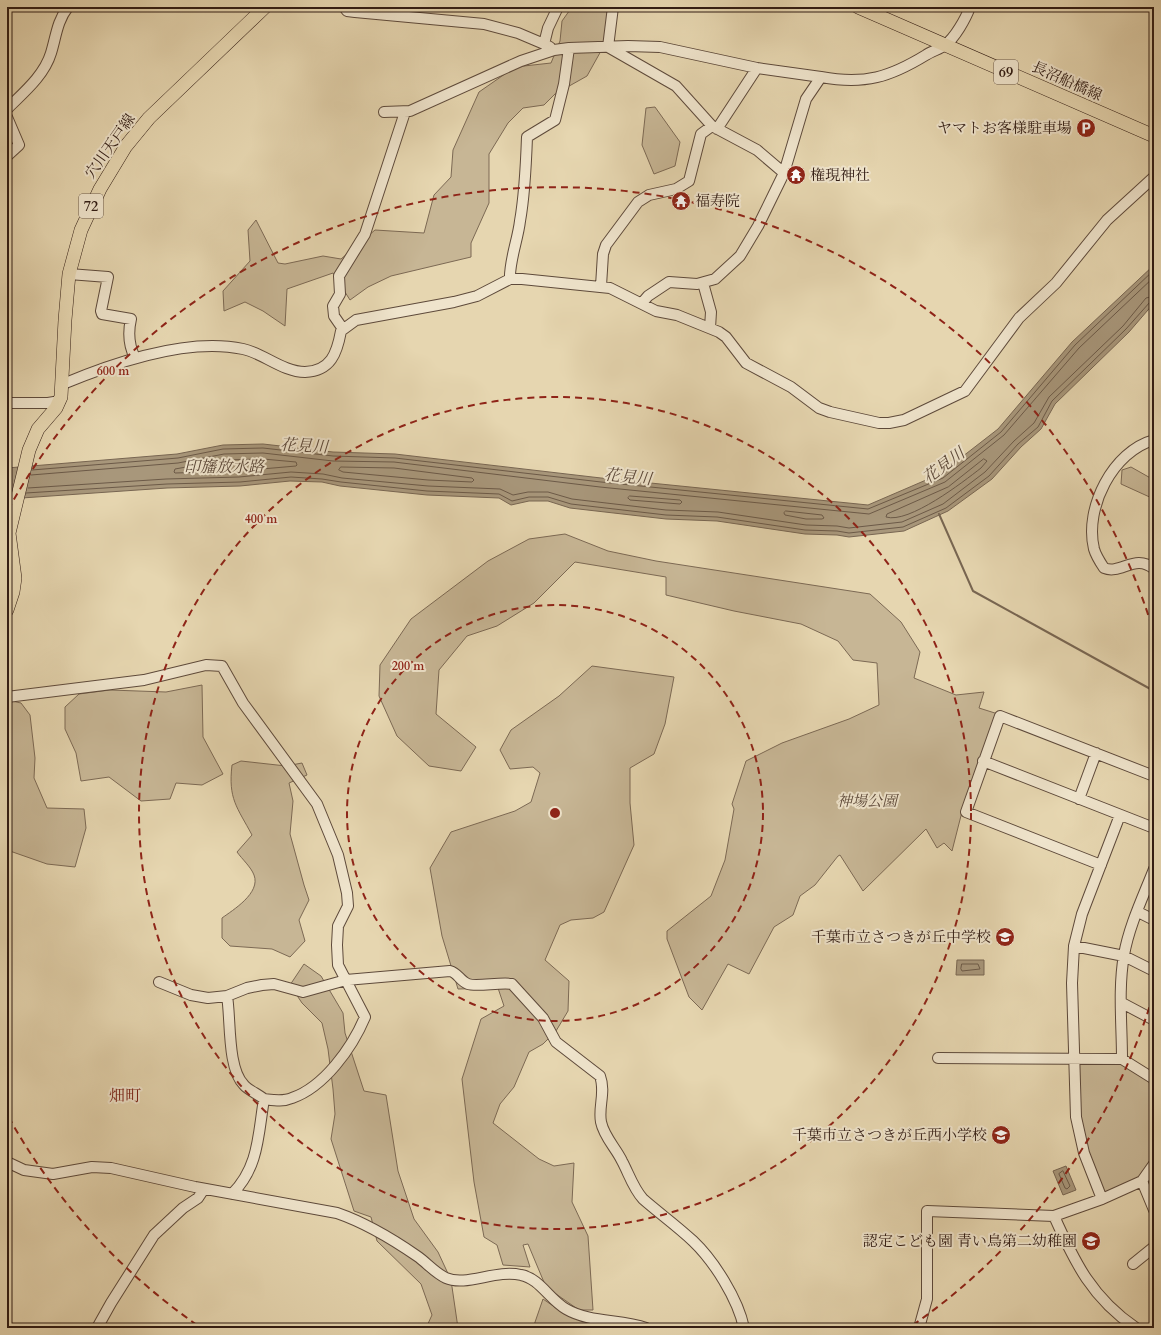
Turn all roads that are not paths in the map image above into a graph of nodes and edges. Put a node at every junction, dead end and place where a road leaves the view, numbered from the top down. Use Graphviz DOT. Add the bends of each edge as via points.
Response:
graph roads {
  1 [pos="68,7"];
  2 [pos="265,7"];
  3 [pos="344,7"];
  4 [pos="558,7"];
  5 [pos="613,7"];
  6 [pos="858,7"];
  7 [pos="970,7"];
  8 [pos="544,44"];
  9 [pos="946,45"];
  10 [pos="608,46"];
  11 [pos="569,48"];
  12 [pos="554,50"];
  13 [pos="757,68"];
  14 [pos="821,77"];
  15 [pos="7,109"];
  16 [pos="384,112"];
  17 [pos="405,112"];
  18 [pos="7,117"];
  19 [pos="715,127"];
  20 [pos="1154,136"];
  21 [pos="7,156"];
  22 [pos="784,173"];
  23 [pos="1154,177"];
  24 [pos="69,274"];
  25 [pos="510,279"];
  26 [pos="703,283"];
  27 [pos="601,286"];
  28 [pos="642,303"];
  29 [pos="343,328"];
  30 [pos="710,328"];
  31 [pos="135,358"];
  32 [pos="63,384"];
  33 [pos="60,401"];
  34 [pos="7,402"];
  35 [pos="1154,440"];
  36 [pos="8,545"];
  37 [pos="1154,569"];
  38 [pos="7,610"];
  39 [pos="7,697"];
  40 [pos="1096,753"];
  41 [pos="983,761"];
  42 [pos="1154,776"];
  43 [pos="1079,799"];
  44 [pos="1120,815"];
  45 [pos="1154,828"];
  46 [pos="1101,865"];
  47 [pos="1154,872"];
  48 [pos="1138,912"];
  49 [pos="1154,920"];
  50 [pos="1074,946"];
  51 [pos="1124,956"];
  52 [pos="1154,971"];
  53 [pos="346,980"];
  54 [pos="159,982"];
  55 [pos="227,996"];
  56 [pos="1122,1003"];
  57 [pos="1154,1020"];
  58 [pos="938,1058"];
  59 [pos="1075,1059"];
  60 [pos="1122,1059"];
  61 [pos="1154,1079"];
  62 [pos="264,1099"];
  63 [pos="7,1162"];
  64 [pos="1154,1164"];
  65 [pos="1142,1181"];
  66 [pos="204,1189"];
  67 [pos="232,1194"];
  68 [pos="1102,1199"];
  69 [pos="1154,1210"];
  70 [pos="1054,1216"];
  71 [pos="1154,1247"];
  72 [pos="1133,1264"];
  73 [pos="97,1328"];
  74 [pos="646,1328"];
  75 [pos="744,1328"];
  76 [pos="919,1328"];
  77 [pos="1136,1328"];
  1 -- 15 [label="street" via="57,27 51,55 40,74"];
  2 -- 24 [label="main road, 穴川天戸線 / 72" via="159,108 126,146 81,230"];
  3 -- 8 [label="street" via="347,11 355,12 484,24 518,33"];
  4 -- 8 [label="street"];
  5 -- 10 [label="street"];
  6 -- 9 [label="main road, 長沼船橋線 / 69"];
  7 -- 9 [label="street" via="966,18"];
  8 -- 12 [label="street"];
  9 -- 14 [label="street" via="901,70 881,77"];
  9 -- 20 [label="main road, 長沼船橋線 / 69"];
  10 -- 11 [label="street"];
  10 -- 13 [label="street" via="660,47"];
  10 -- 19 [label="street" via="676,86"];
  11 -- 12 [label="street"];
  11 -- 25 [label="street" via="555,120 527,137 522,212"];
  12 -- 17 [label="street" via="521,61 444,98"];
  13 -- 14 [label="street"];
  13 -- 19 [label="street"];
  14 -- 22 [label="street" via="806,99"];
  16 -- 17 [label="street"];
  17 -- 29 [label="street" via="364,234 339,276 340,294 333,306 334,316"];
  18 -- 21 [label="street" via="19,145"];
  19 -- 22 [label="street" via="757,150"];
  19 -- 27 [label="street" via="701,134 689,181 676,189 643,198 606,244"];
  22 -- 26 [label="street" via="740,256 715,279"];
  23 -- 30 [label="street" via="1107,220 1056,284 1019,318 965,391 904,420 879,423 819,408 791,387 746,363 726,337"];
  24 -- 31 [label="street" via="108,277 101,311 102,314 131,319 128,329"];
  24 -- 32 [label="main road, 穴川天戸線 / 72" via="64,320"];
  25 -- 27 [label="street"];
  25 -- 29 [label="street" via="477,296 356,320"];
  26 -- 28 [label="street" via="670,282"];
  26 -- 30 [label="street" via="711,312"];
  27 -- 28 [label="street"];
  28 -- 30 [label="street" via="656,311 677,315"];
  29 -- 31 [label="street" via="332,361 305,372 291,369 243,349 224,347 188,347"];
  31 -- 32 [label="street"];
  32 -- 33 [label="main road, 穴川天戸線 / 72"];
  33 -- 34 [label="street" via="48,404"];
  33 -- 36 [label="main road, 穴川天戸線 / 72" via="36,432 15,507"];
  35 -- 37 [label="street" via="1128,455 1110,477 1096,504 1092,532 1094,550 1104,568 1113,570 1127,564 1139,563"];
  36 -- 38 [label="main road, 72" via="15,578"];
  39 -- 53 [label="street" via="144,680 206,665 222,666 243,703 317,804 338,855 348,906 338,926 336,946 338,965"];
  40 -- 41 [label="street" via="1000,716"];
  40 -- 42 [label="street"];
  40 -- 43 [label="street"];
  41 -- 43 [label="street"];
  41 -- 46 [label="street" via="966,812"];
  43 -- 44 [label="street"];
  44 -- 45 [label="street"];
  44 -- 46 [label="street"];
  46 -- 50 [label="street" via="1082,914"];
  47 -- 48 [label="street"];
  48 -- 49 [label="street"];
  48 -- 51 [label="street"];
  50 -- 51 [label="street"];
  50 -- 59 [label="street" via="1072,983"];
  51 -- 52 [label="street"];
  51 -- 56 [label="street"];
  53 -- 55 [label="street" via="304,992 268,984 247,988"];
  53 -- 62 [label="street" via="365,1017 358,1034 312,1089 290,1099"];
  53 -- 75 [label="street" via="450,971 469,984 512,984 542,1018 556,1042 600,1076 603,1129 633,1185 643,1199 702,1251 730,1292"];
  54 -- 55 [label="street" via="191,995 208,998"];
  55 -- 62 [label="street" via="230,1009 230,1045 237,1070 245,1086"];
  56 -- 57 [label="street"];
  56 -- 60 [label="street"];
  58 -- 59 [label="street"];
  59 -- 60 [label="street"];
  59 -- 68 [label="street" via="1074,1098 1078,1129 1084,1153"];
  60 -- 61 [label="street"];
  62 -- 67 [label="street" via="252,1164 243,1183"];
  63 -- 66 [label="street" via="24,1170 54,1174 92,1167 111,1168"];
  64 -- 65 [label="street"];
  65 -- 68 [label="street"];
  65 -- 69 [label="street"];
  66 -- 67 [label="street"];
  66 -- 73 [label="street" via="198,1198 183,1208 154,1235"];
  67 -- 74 [label="street" via="312,1207 358,1221 390,1238 446,1278 459,1281 502,1274 525,1276 567,1310 584,1316"];
  68 -- 70 [label="street"];
  70 -- 76 [label="street" via="927,1211 927,1299"];
  70 -- 77 [label="street" via="1075,1261 1093,1289"];
  71 -- 72 [label="street"];
}
